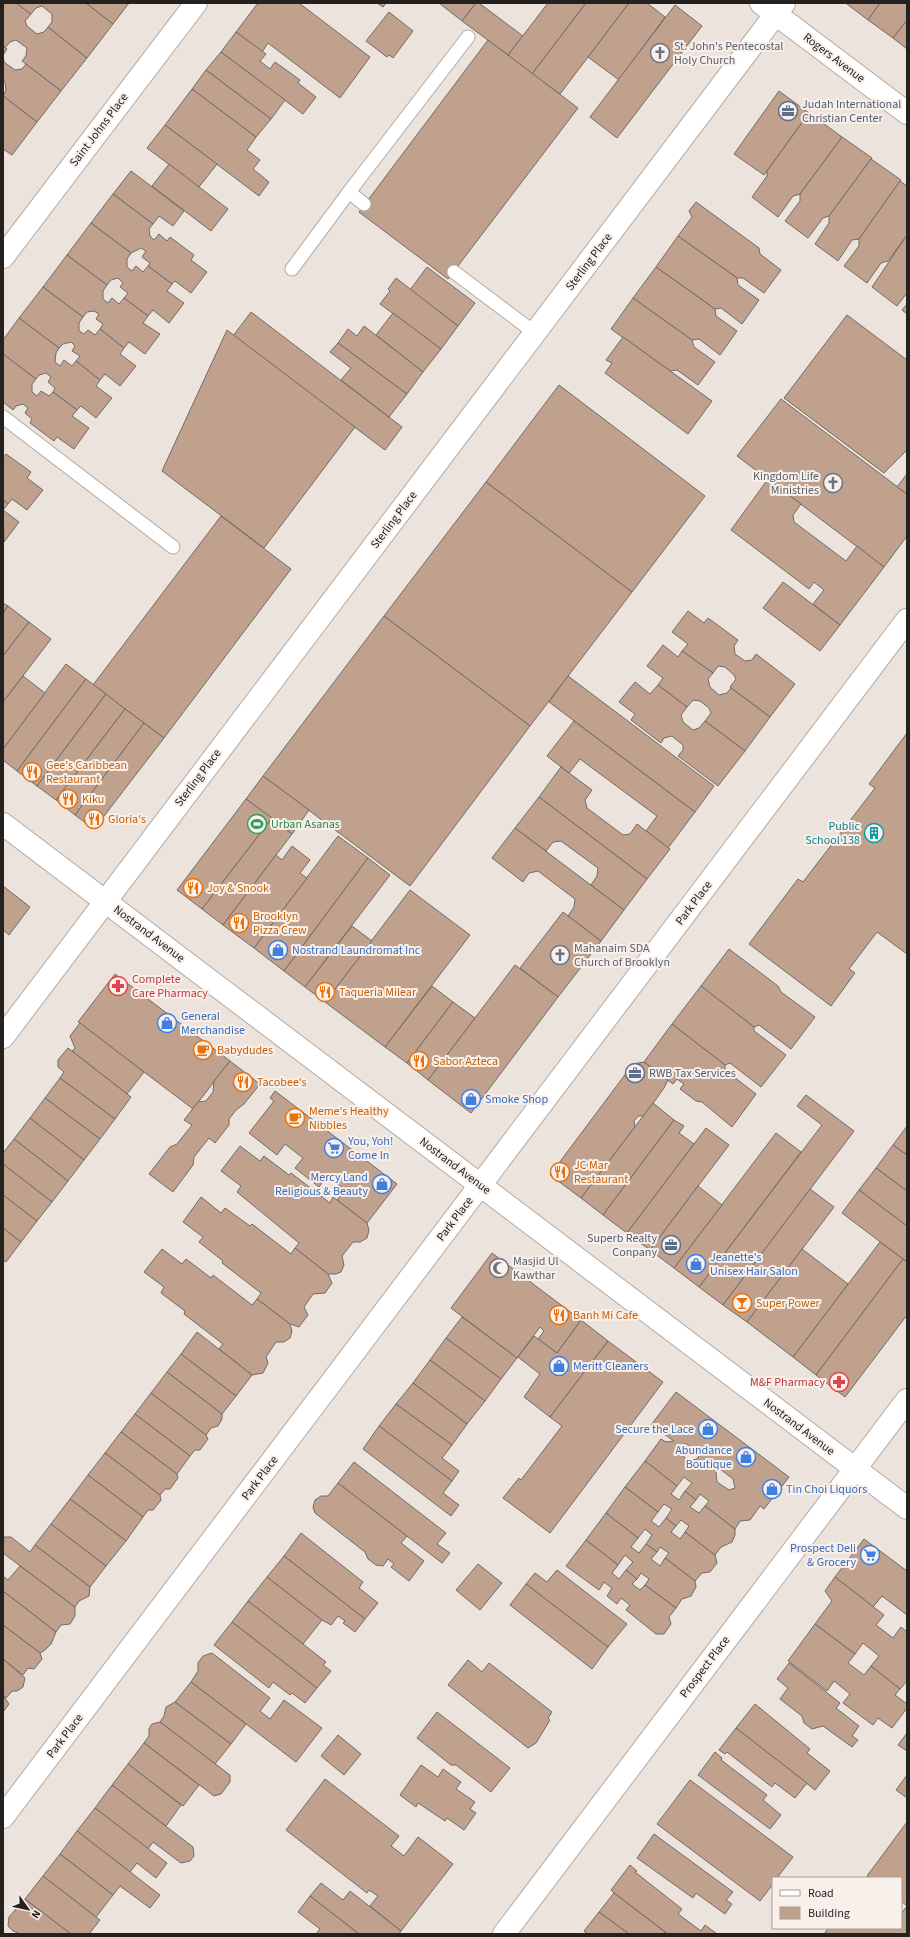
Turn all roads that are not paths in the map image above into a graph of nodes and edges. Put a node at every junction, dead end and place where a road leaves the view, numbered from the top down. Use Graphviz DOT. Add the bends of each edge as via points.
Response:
graph roads {
  1 [pos="196,3"];
  2 [pos="774,7"];
  3 [pos="468,37"];
  4 [pos="907,113"];
  5 [pos="349,192"];
  6 [pos="364,204"];
  7 [pos="3,257"];
  8 [pos="292,269"];
  9 [pos="454,272"];
  10 [pos="536,332"];
  11 [pos="3,417"];
  12 [pos="173,547"];
  13 [pos="906,626"];
  14 [pos="3,824"];
  15 [pos="105,901"];
  16 [pos="3,1037"];
  17 [pos="480,1185"];
  18 [pos="907,1400"];
  19 [pos="855,1469"];
  20 [pos="907,1508"];
  21 [pos="3,1817"];
  22 [pos="504,1934"];
  1 -- 7 [label="street, Saint Johns Place"];
  2 -- 4 [label="street, Rogers Avenue"];
  2 -- 10 [label="street, Sterling Place"];
  3 -- 5 [label="lane"];
  5 -- 6 [label="lane"];
  5 -- 8 [label="lane"];
  9 -- 10 [label="lane"];
  10 -- 15 [label="street, Sterling Place"];
  11 -- 12 [label="lane"];
  13 -- 17 [label="street, Park Place"];
  14 -- 15 [label="street, Nostrand Avenue"];
  15 -- 16 [label="street, Sterling Place"];
  15 -- 17 [label="street, Nostrand Avenue"];
  17 -- 19 [label="street, Nostrand Avenue"];
  17 -- 21 [label="street, Park Place"];
  18 -- 19 [label="street, Prospect Place"];
  19 -- 20 [label="street, Nostrand Avenue"];
  19 -- 22 [label="street, Prospect Place"];
}
